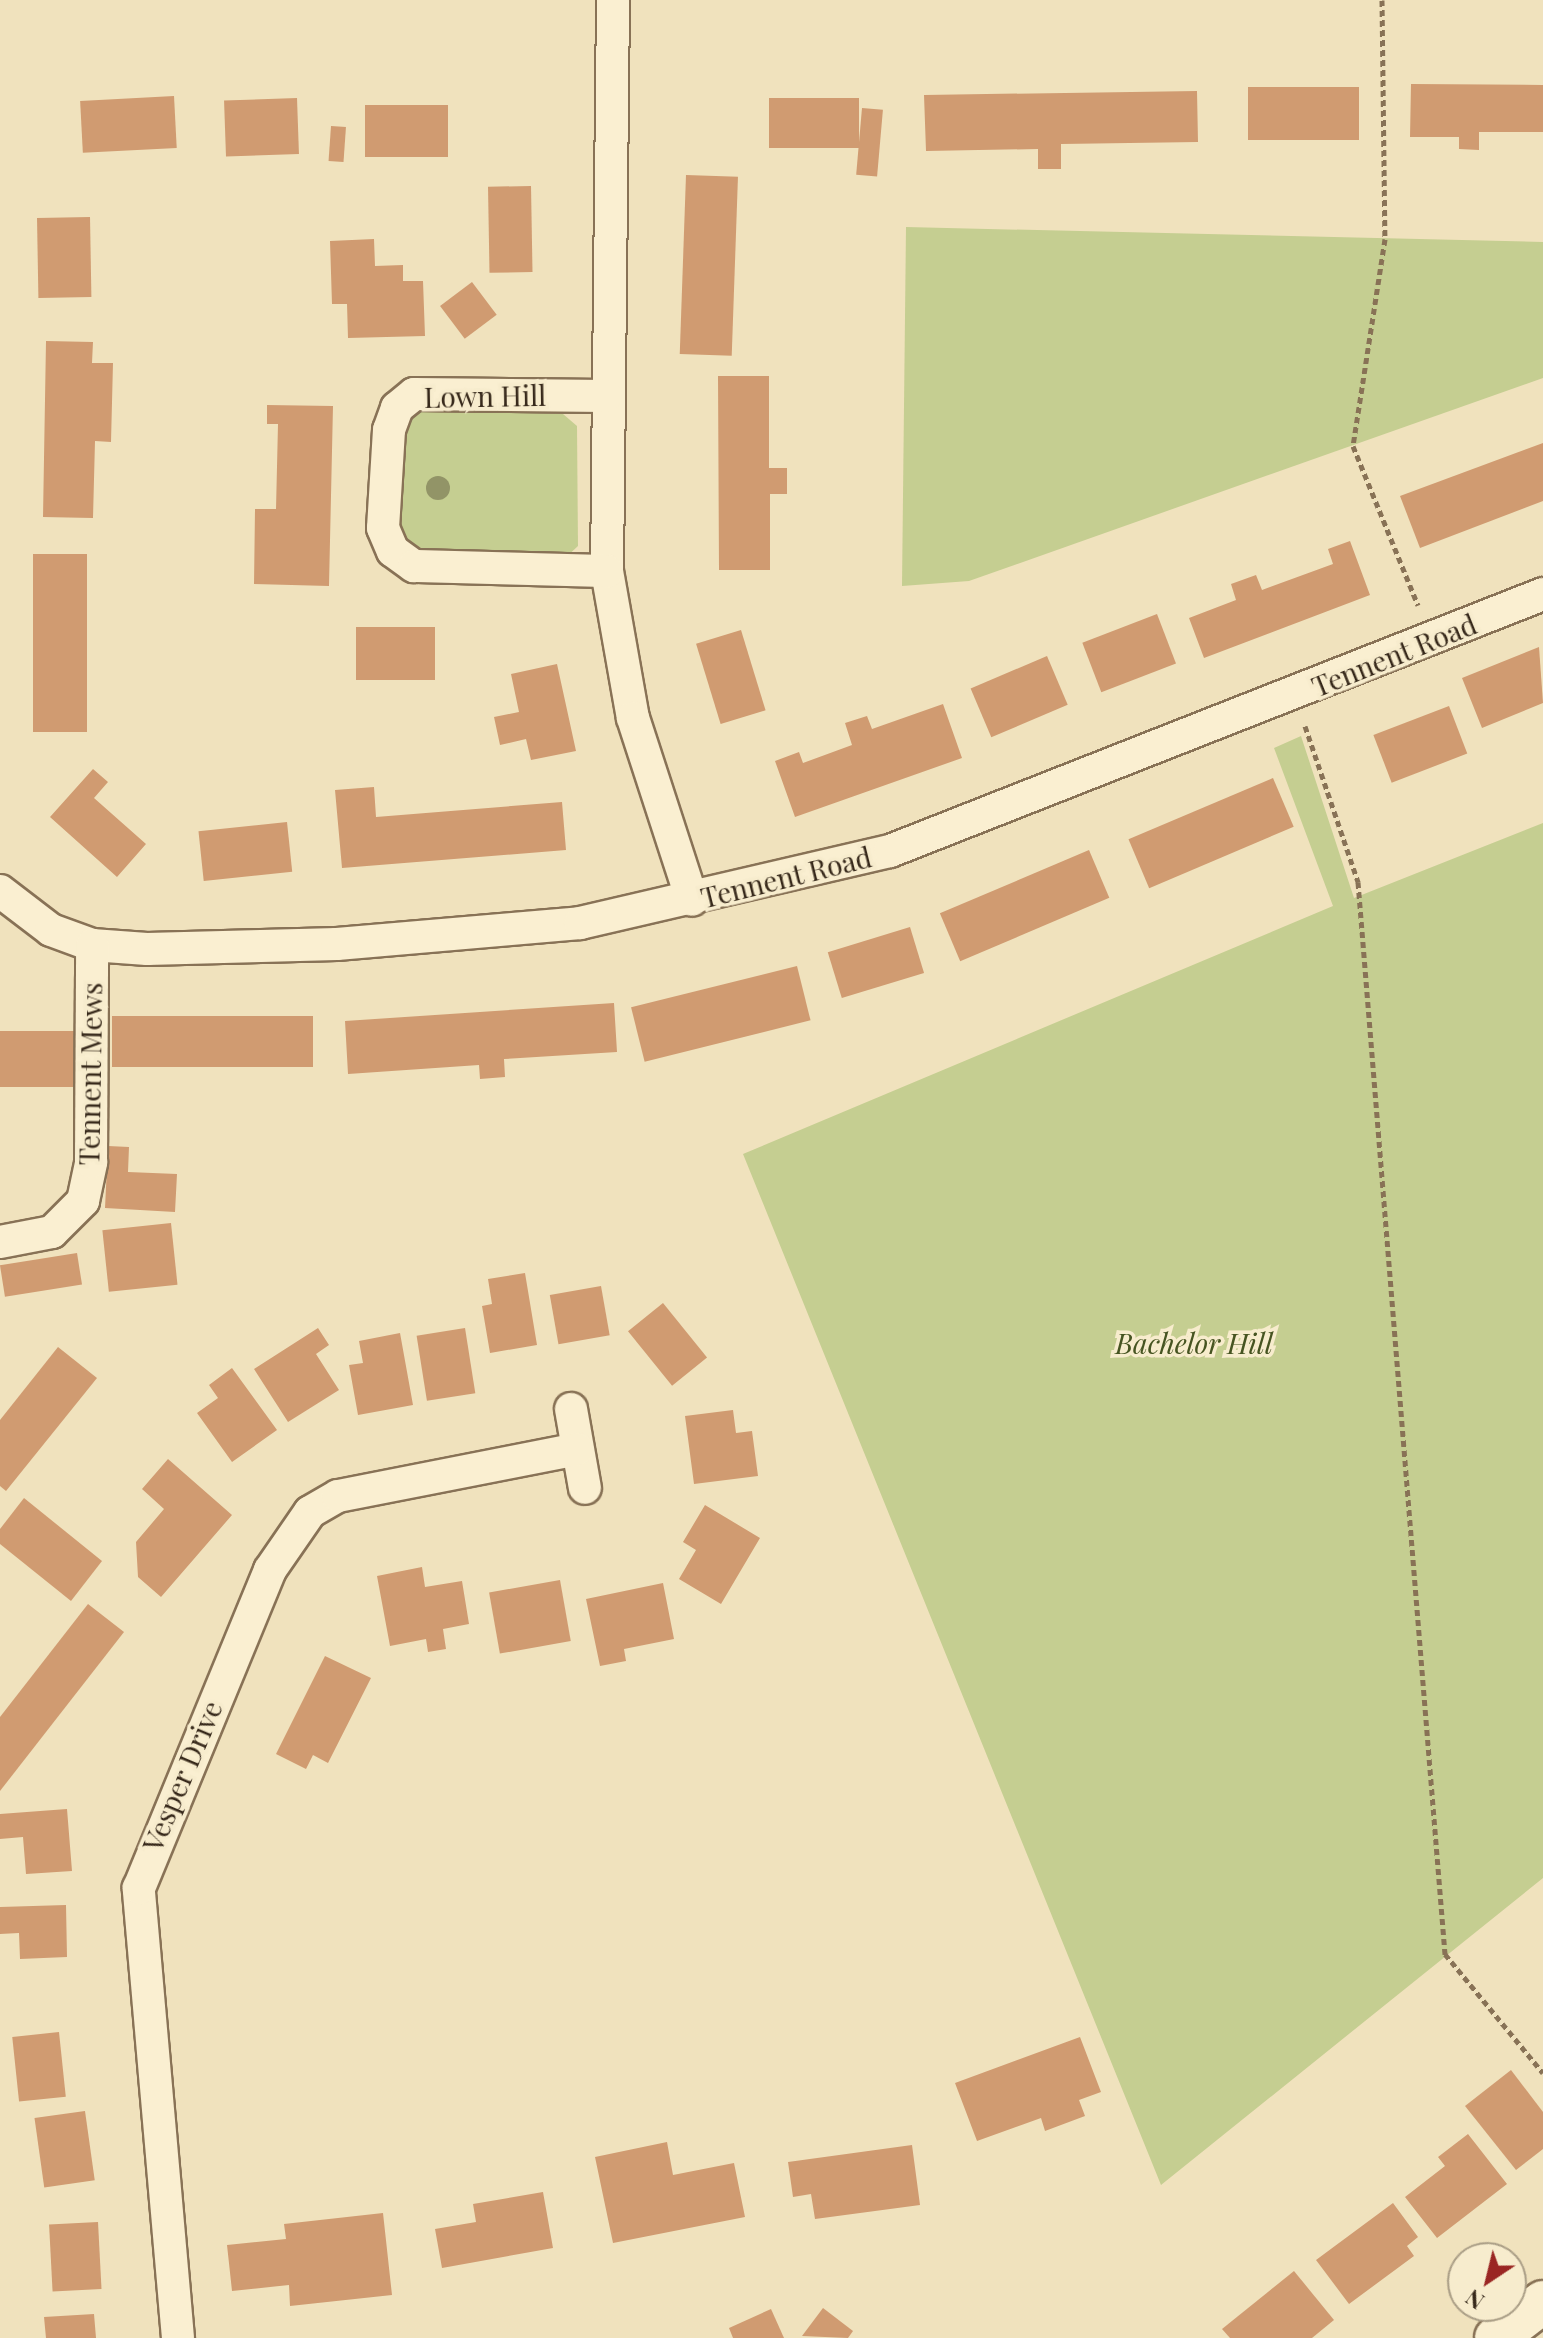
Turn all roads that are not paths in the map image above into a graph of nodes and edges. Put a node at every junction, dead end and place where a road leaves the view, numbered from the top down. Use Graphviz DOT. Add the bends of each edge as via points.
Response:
graph roads {
  1 [pos="613,0"];
  2 [pos="606,396"];
  3 [pos="607,571"];
  4 [pos="1543,594"];
  5 [pos="0,891"];
  6 [pos="692,900"];
  7 [pos="92,945"];
  8 [pos="0,1242"];
  9 [pos="571,1409"];
  10 [pos="577,1449"];
  11 [pos="585,1488"];
  12 [pos="1543,2302"];
  13 [pos="178,2338"];
  14 [pos="1496,2338"];
  1 -- 2 [label="street"];
  2 -- 3 [label="street"];
  2 -- 3 [label="street, Lown Hill" via="414,394 397,408 389,430 383,528 393,551 414,566"];
  3 -- 6 [label="street" via="633,718"];
  4 -- 6 [label="street, Tennent Road" via="890,851"];
  5 -- 7 [label="street, Tennent Road" via="51,930"];
  6 -- 7 [label="street, Tennent Road" via="472,936"];
  7 -- 8 [label="street, Tennent Mews" via="91,1162 83,1201 52,1232"];
  9 -- 10 [label="street"];
  10 -- 11 [label="street"];
  10 -- 13 [label="street, Vesper Drive" via="338,1496 310,1512 270,1570 139,1888"];
  12 -- 14 [label="street"];
}
